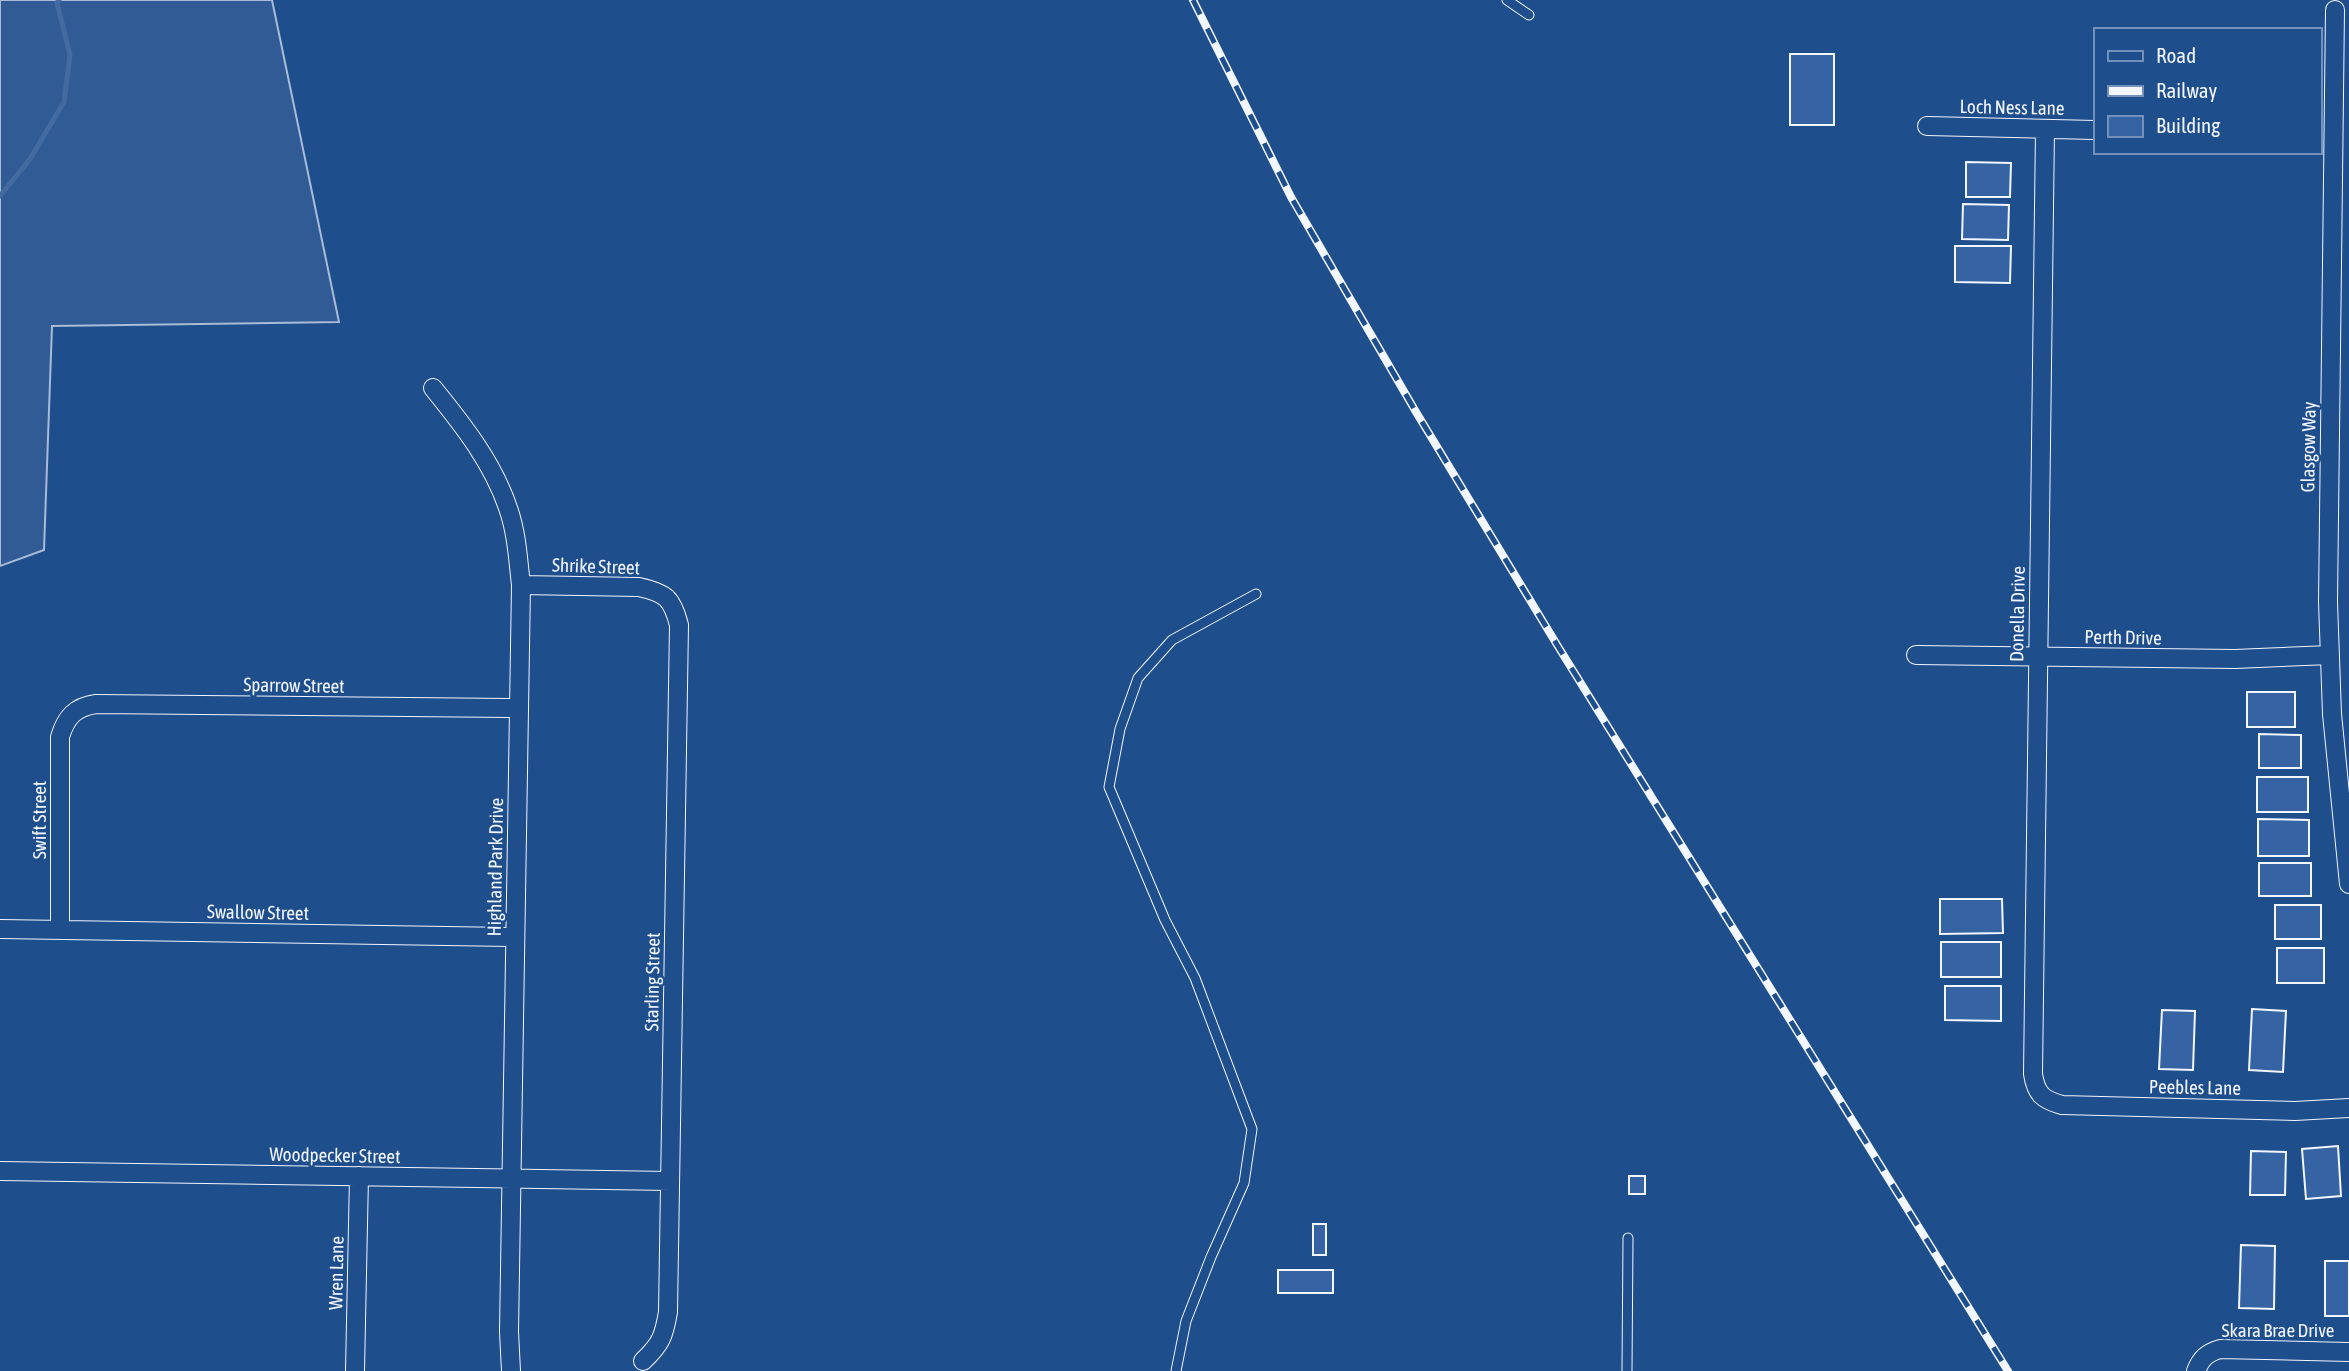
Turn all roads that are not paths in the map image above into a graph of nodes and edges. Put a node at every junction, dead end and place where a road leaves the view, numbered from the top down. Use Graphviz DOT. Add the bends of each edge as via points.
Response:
graph roads {
  1 [pos="1507,0"];
  2 [pos="2335,10"];
  3 [pos="1529,15"];
  4 [pos="1927,126"];
  5 [pos="2045,129"];
  6 [pos="2094,130"];
  7 [pos="2326,135"];
  8 [pos="433,388"];
  9 [pos="521,585"];
  10 [pos="1256,594"];
  11 [pos="667,597"];
  12 [pos="1916,655"];
  13 [pos="2330,655"];
  14 [pos="2038,657"];
  15 [pos="519,708"];
  16 [pos="72,713"];
  17 [pos="2349,884"];
  18 [pos="0,929"];
  19 [pos="60,929"];
  20 [pos="515,937"];
  21 [pos="2041,1097"];
  22 [pos="2349,1108"];
  23 [pos="0,1171"];
  24 [pos="359,1176"];
  25 [pos="512,1178"];
  26 [pos="670,1181"];
  27 [pos="1628,1238"];
  28 [pos="2349,1352"];
  29 [pos="643,1361"];
  30 [pos="355,1371"];
  31 [pos="511,1371"];
  32 [pos="1176,1371"];
  33 [pos="1627,1371"];
  34 [pos="2196,1371"];
  1 -- 3 [label="lane"];
  2 -- 7 [label="street, Glasgow Way"];
  4 -- 5 [label="street, Loch Ness Lane"];
  5 -- 6 [label="street, Loch Ness Lane"];
  5 -- 14 [label="street, Donella Drive"];
  7 -- 13 [label="street, Glasgow Way"];
  8 -- 9 [label="street, Highland Park Drive" via="493,473 509,510"];
  9 -- 11 [label="street, Shrike Street" via="639,587"];
  9 -- 15 [label="street, Highland Park Drive"];
  10 -- 32 [label="lane" via="1172,640 1138,678 1120,729 1110,787 1165,920 1195,978 1252,1129 1244,1183 1186,1321"];
  11 -- 26 [label="street, Starling Street" via="678,625"];
  12 -- 14 [label="street, Perth Drive"];
  13 -- 14 [label="street, Perth Drive"];
  13 -- 17 [label="street, Glasgow Way"];
  14 -- 21 [label="street, Donella Drive" via="2033,1074"];
  15 -- 16 [label="street, Sparrow Street" via="96,704"];
  15 -- 20 [label="street, Highland Park Drive"];
  16 -- 19 [label="street, Swift Street" via="60,737"];
  18 -- 19 [label="street, Swallow Street"];
  19 -- 20 [label="street, Swallow Street"];
  20 -- 25 [label="street, Highland Park Drive"];
  21 -- 22 [label="street, Peebles Lane" via="2062,1105 2295,1111"];
  23 -- 24 [label="street, Woodpecker Street"];
  24 -- 25 [label="street, Woodpecker Street"];
  24 -- 30 [label="street, Wren Lane"];
  25 -- 26 [label="street, Woodpecker Street"];
  25 -- 31 [label="street, Highland Park Drive"];
  26 -- 29 [label="street, Starling Street" via="667,1322 658,1347"];
  27 -- 33 [label="lane"];
  28 -- 34 [label="street, Skara Brae Drive" via="2220,1349 2207,1353"];
}
